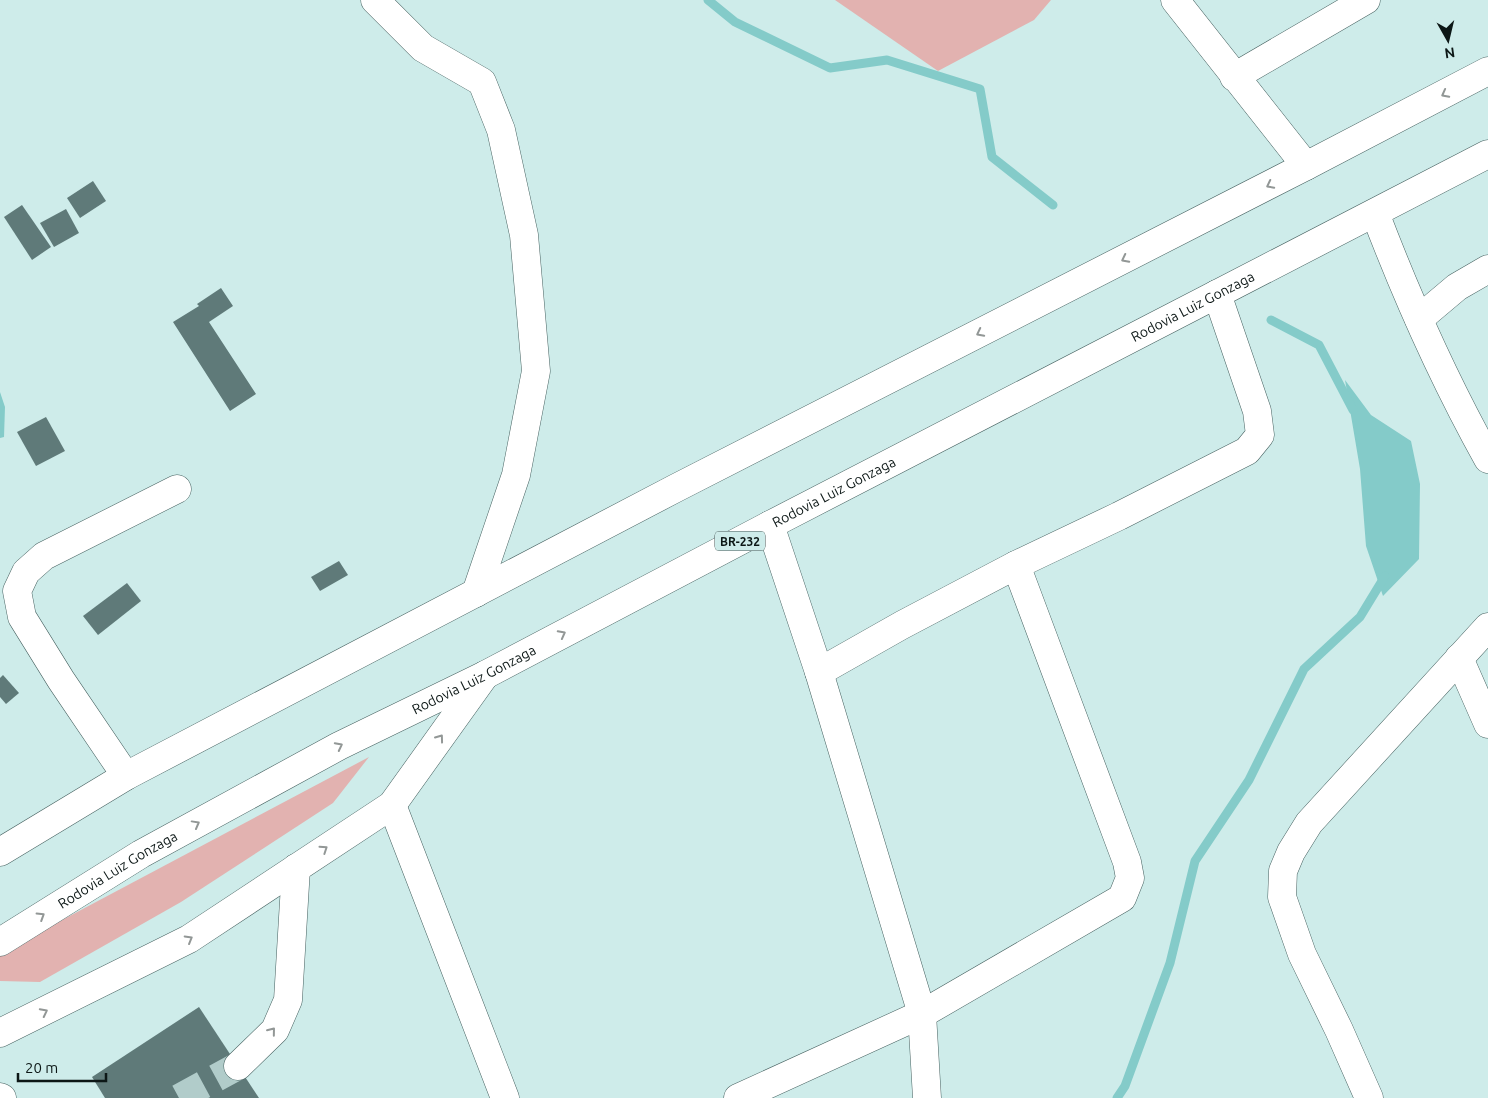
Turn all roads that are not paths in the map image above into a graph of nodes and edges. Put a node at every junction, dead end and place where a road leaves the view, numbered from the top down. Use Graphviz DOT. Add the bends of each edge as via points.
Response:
graph roads {
  1 [pos="376,0"];
  2 [pos="1174,0"];
  3 [pos="1366,0"];
  4 [pos="1488,71"];
  5 [pos="1234,77"];
  6 [pos="1488,154"];
  7 [pos="1306,166"];
  8 [pos="1375,213"];
  9 [pos="1488,268"];
  10 [pos="1217,294"];
  11 [pos="1419,319"];
  12 [pos="1488,459"];
  13 [pos="177,489"];
  14 [pos="770,525"];
  15 [pos="1016,565"];
  16 [pos="476,593"];
  17 [pos="1488,627"];
  18 [pos="1459,658"];
  19 [pos="819,672"];
  20 [pos="485,675"];
  21 [pos="1488,724"];
  22 [pos="126,776"];
  23 [pos="392,805"];
  24 [pos="0,852"];
  25 [pos="296,868"];
  26 [pos="0,942"];
  27 [pos="922,1014"];
  28 [pos="0,1033"];
  29 [pos="238,1066"];
  30 [pos="505,1098"];
  31 [pos="738,1098"];
  32 [pos="927,1098"];
  33 [pos="1369,1098"];
  1 -- 16 [label="main road" via="423,48 482,82 501,130 524,235 536,371 516,475"];
  2 -- 5 [label="main road"];
  3 -- 5 [label="main road"];
  4 -- 7 [label="main road, one-way"];
  5 -- 7 [label="main road"];
  6 -- 8 [label="main road, Rodovia Luiz Gonzaga / BR-232"];
  7 -- 16 [label="main road, one-way"];
  8 -- 10 [label="main road, Rodovia Luiz Gonzaga / BR-232"];
  8 -- 11 [label="main road" via="1399,278"];
  9 -- 11 [label="main road" via="1457,287"];
  10 -- 14 [label="main road, Rodovia Luiz Gonzaga / BR-232"];
  10 -- 15 [label="main road" via="1257,411 1260,435 1247,451"];
  11 -- 12 [label="main road"];
  13 -- 22 [label="main road" via="44,556 26,572 16,591 22,617"];
  14 -- 19 [label="main road"];
  20 -- 14 [label="main road, Rodovia Luiz Gonzaga / BR-232, one-way"];
  15 -- 19 [label="main road"];
  15 -- 27 [label="main road" via="1127,862 1130,878 1122,898"];
  16 -- 22 [label="main road"];
  17 -- 18 [label="main road"];
  18 -- 21 [label="main road"];
  18 -- 33 [label="main road" via="1309,823 1283,871 1282,897 1302,954"];
  19 -- 27 [label="main road"];
  23 -- 20 [label="main road, one-way"];
  26 -- 20 [label="main road, Rodovia Luiz Gonzaga / BR-232, one-way" via="141,854 339,746"];
  22 -- 24 [label="main road"];
  25 -- 23 [label="main road, one-way"];
  23 -- 30 [label="main road"];
  28 -- 25 [label="main road, one-way" via="189,939"];
  29 -- 25 [label="main road, one-way" via="275,1030 288,1000"];
  27 -- 31 [label="main road"];
  27 -- 32 [label="main road"];
}
